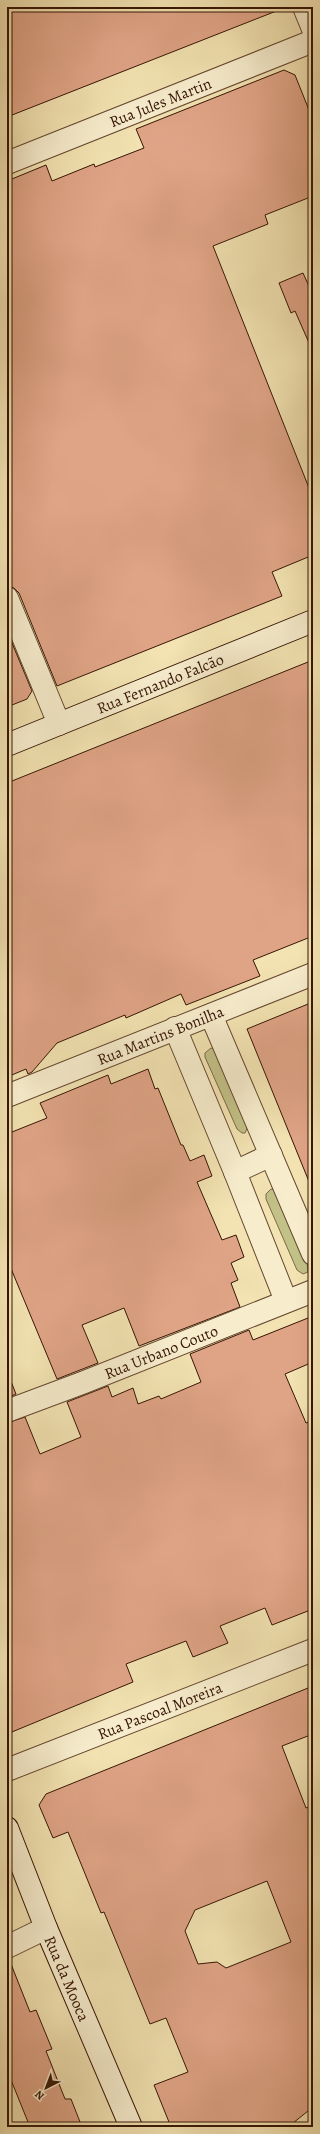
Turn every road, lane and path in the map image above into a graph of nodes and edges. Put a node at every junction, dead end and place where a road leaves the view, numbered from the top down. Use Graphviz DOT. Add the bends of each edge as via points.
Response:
graph roads {
  1 [pos="304,7"];
  2 [pos="313,29"];
  3 [pos="313,41"];
  4 [pos="7,163"];
  5 [pos="7,598"];
  6 [pos="313,622"];
  7 [pos="59,724"];
  8 [pos="7,745"];
  9 [pos="313,974"];
  10 [pos="211,1015"];
  11 [pos="175,1028"];
  12 [pos="7,1096"];
  13 [pos="271,1155"];
  14 [pos="235,1172"];
  15 [pos="313,1254"];
  16 [pos="313,1291"];
  17 [pos="286,1301"];
  18 [pos="7,1411"];
  19 [pos="313,1650"];
  20 [pos="7,1770"];
  21 [pos="7,1828"];
  22 [pos="46,1928"];
  23 [pos="7,1947"];
  24 [pos="131,2127"];
  1 -- 2 [label="street"];
  3 -- 4 [label="street, Rua Jules Martin"];
  5 -- 7 [label="street"];
  6 -- 7 [label="street, Rua Fernando Falcão"];
  7 -- 8 [label="street, Rua Fernando Falcão"];
  9 -- 10 [label="street, Rua Martins Bonilha"];
  10 -- 11 [label="street, Rua Martins Bonilha"];
  10 -- 13 [label="street"];
  11 -- 12 [label="street, Rua Martins Bonilha"];
  11 -- 14 [label="street"];
  13 -- 14 [label="street"];
  13 -- 15 [label="street"];
  14 -- 17 [label="street"];
  16 -- 17 [label="street, Rua Urbano Couto"];
  17 -- 18 [label="street, Rua Urbano Couto"];
  19 -- 20 [label="street, Rua Pascoal Moreira"];
  21 -- 22 [label="street, Rua da Mooca"];
  22 -- 23 [label="street"];
  22 -- 24 [label="street, Rua da Mooca"];
}
